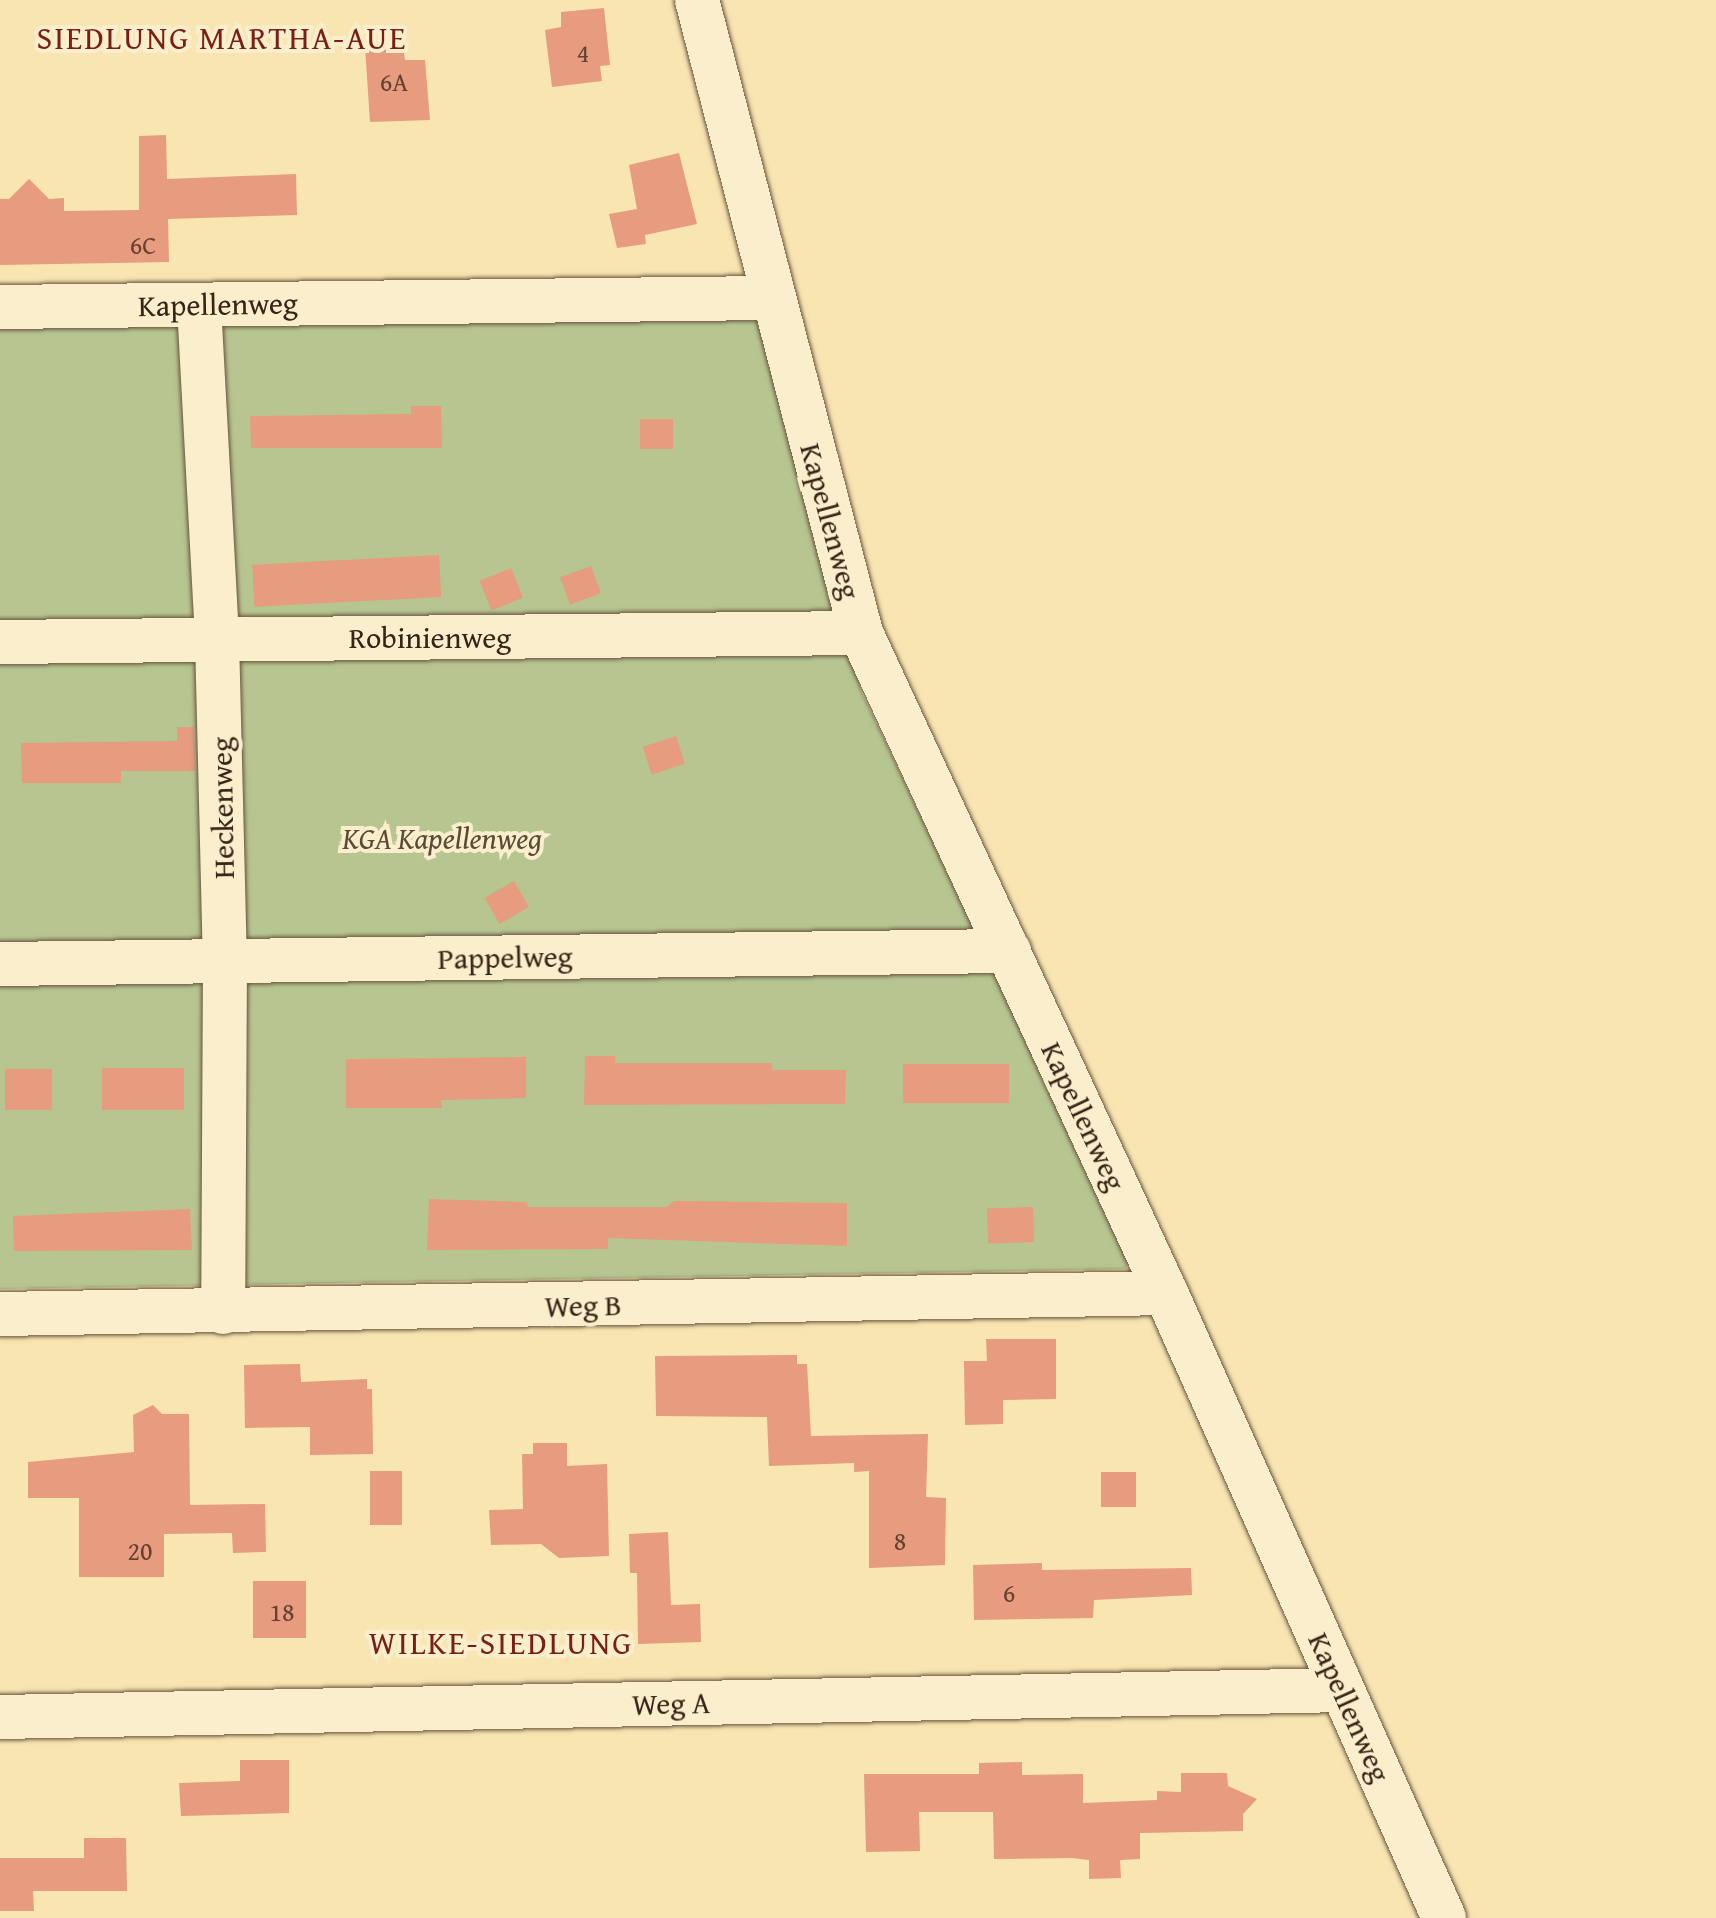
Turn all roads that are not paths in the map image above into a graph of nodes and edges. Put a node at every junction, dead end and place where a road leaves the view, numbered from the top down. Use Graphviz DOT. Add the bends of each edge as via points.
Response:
graph roads {
  1 [pos="697,0"];
  2 [pos="772,298"];
  3 [pos="199,305"];
  4 [pos="0,307"];
  5 [pos="861,633"];
  6 [pos="217,638"];
  7 [pos="0,642"];
  8 [pos="1009,951"];
  9 [pos="225,961"];
  10 [pos="0,964"];
  11 [pos="1166,1293"];
  12 [pos="223,1312"];
  13 [pos="0,1314"];
  14 [pos="1342,1690"];
  15 [pos="0,1717"];
  16 [pos="1444,1918"];
  1 -- 2 [label="street, Kapellenweg"];
  2 -- 3 [label="street, Kapellenweg"];
  2 -- 5 [label="street, Kapellenweg"];
  3 -- 4 [label="street, Kapellenweg"];
  3 -- 6 [label="street, Heckenweg"];
  5 -- 6 [label="street, Robinienweg"];
  5 -- 8 [label="street, Kapellenweg"];
  6 -- 7 [label="street, Robinienweg"];
  6 -- 9 [label="street, Heckenweg"];
  8 -- 9 [label="street, Pappelweg"];
  8 -- 11 [label="street, Kapellenweg"];
  9 -- 10 [label="street, Pappelweg"];
  9 -- 12 [label="street, Heckenweg"];
  11 -- 12 [label="street, Weg B"];
  11 -- 14 [label="street, Kapellenweg"];
  12 -- 13 [label="street, Weg B"];
  14 -- 15 [label="street, Weg A"];
  14 -- 16 [label="street, Kapellenweg"];
}
